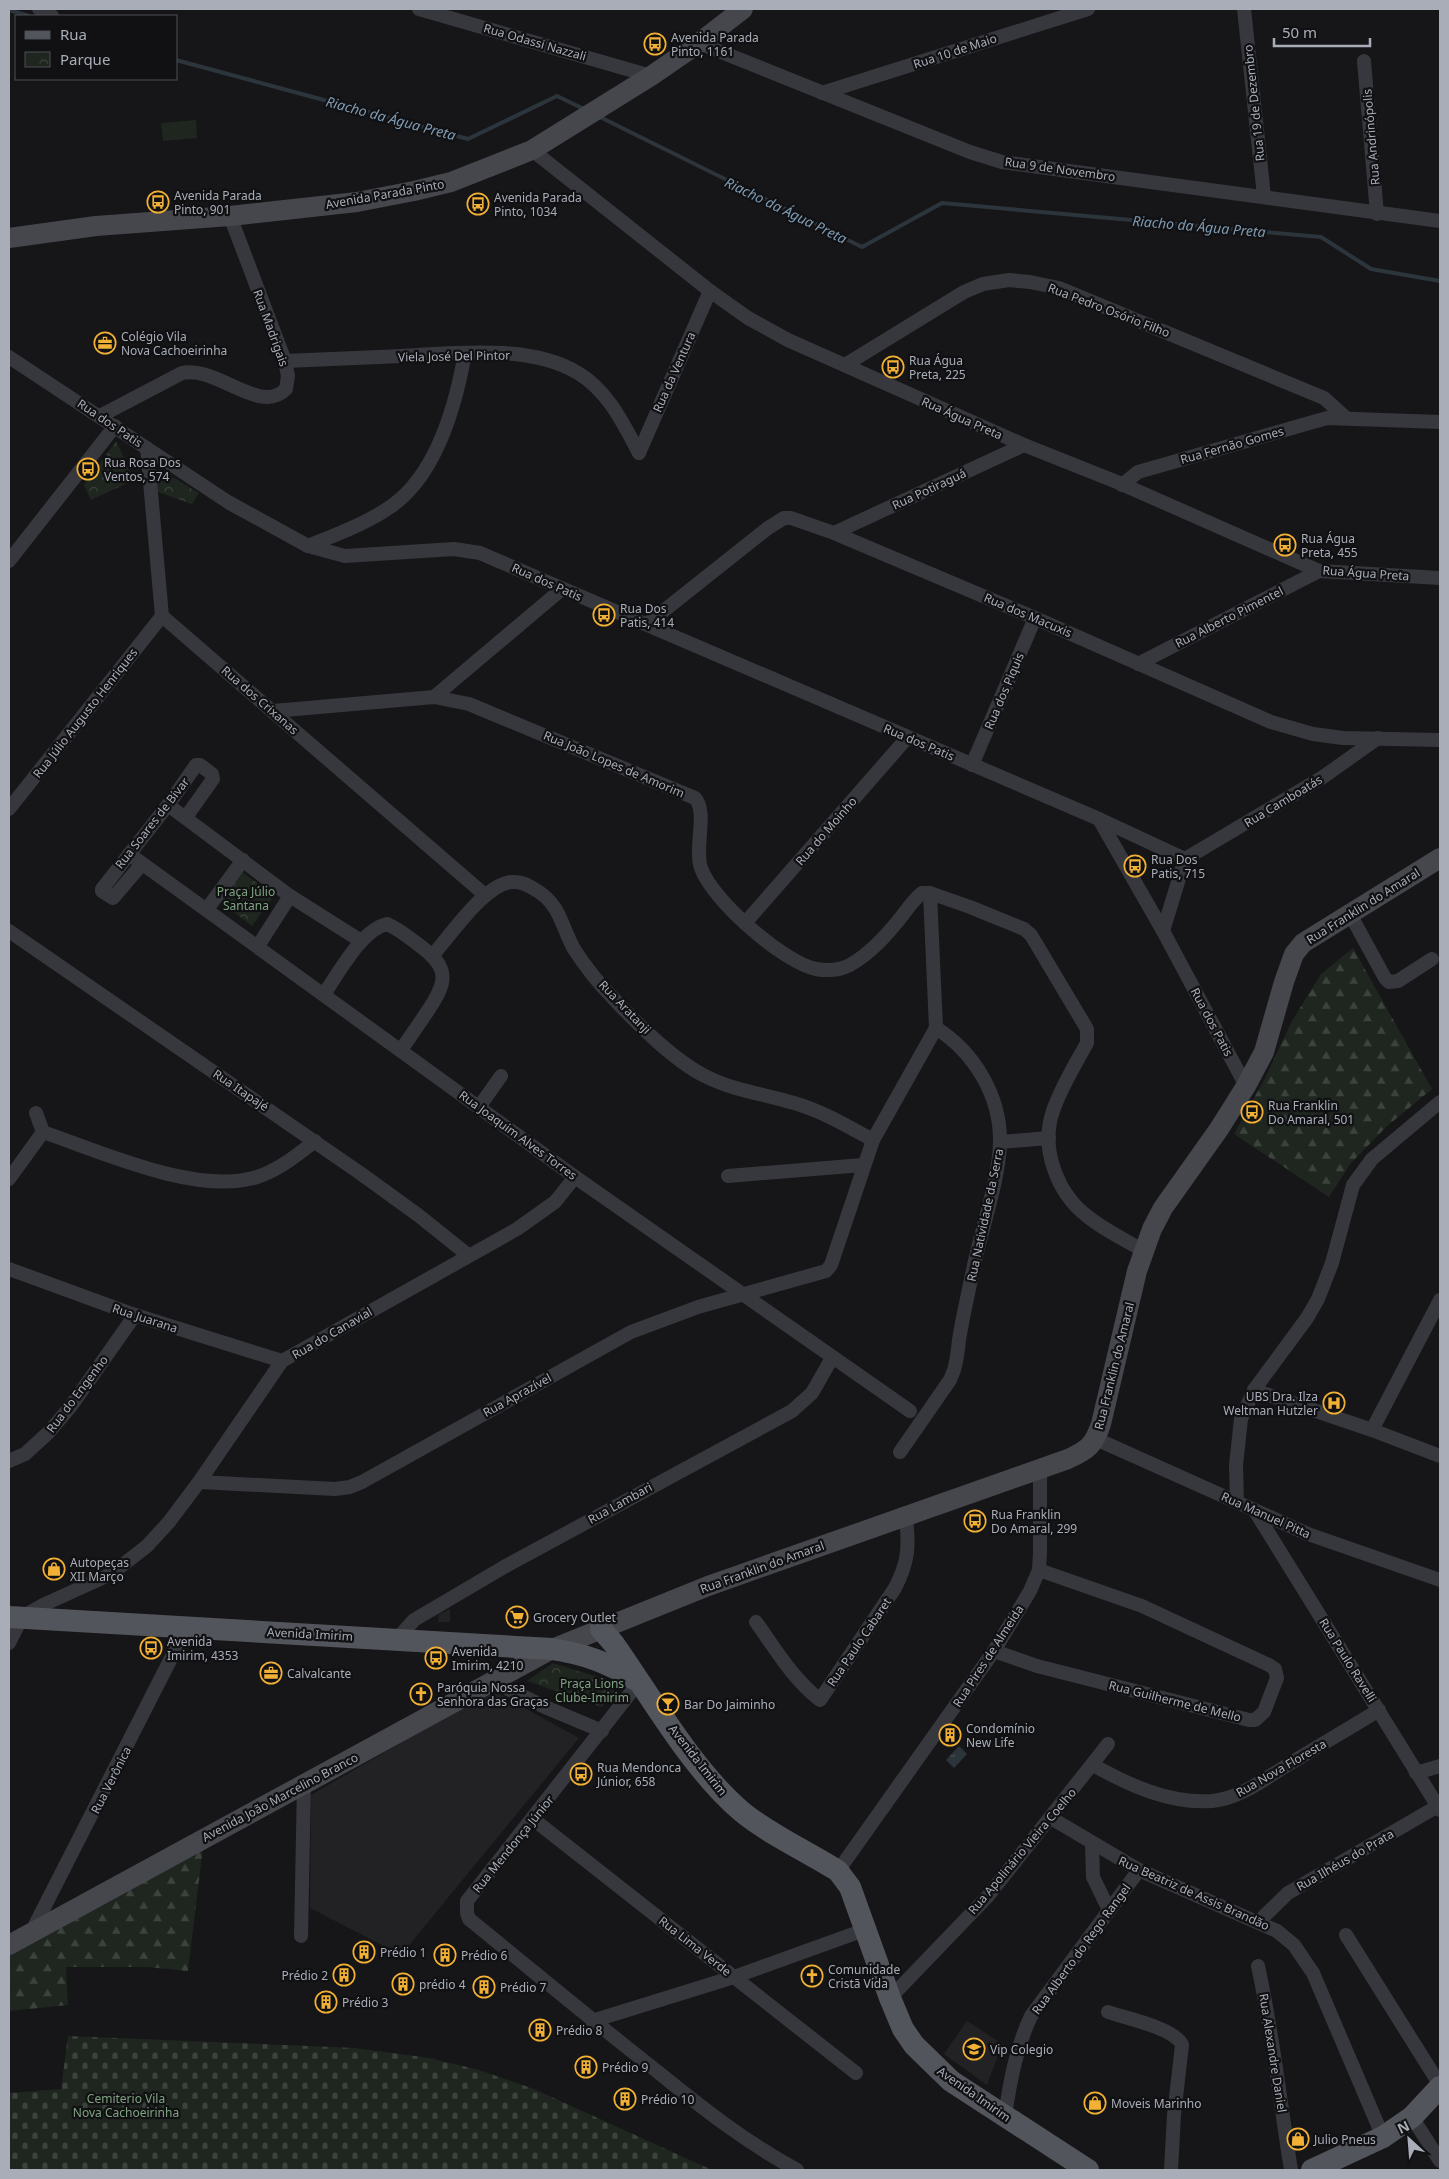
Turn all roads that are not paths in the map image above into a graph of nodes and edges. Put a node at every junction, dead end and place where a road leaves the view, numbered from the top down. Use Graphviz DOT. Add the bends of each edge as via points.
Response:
graph roads {
  1 [pos="39,9"];
  2 [pos="418,9"];
  3 [pos="743,9"];
  4 [pos="1088,9"];
  5 [pos="1244,9"];
  6 [pos="50,15"];
  7 [pos="699,43"];
  8 [pos="1364,61"];
  9 [pos="651,76"];
  10 [pos="822,94"];
  11 [pos="532,150"];
  12 [pos="1264,196"];
  13 [pos="1377,214"];
  14 [pos="230,216"];
  15 [pos="1440,221"];
  16 [pos="9,238"];
  17 [pos="710,292"];
  18 [pos="465,353"];
  19 [pos="9,357"];
  20 [pos="285,361"];
  21 [pos="845,365"];
  22 [pos="100,416"];
  23 [pos="1345,417"];
  24 [pos="1440,422"];
  25 [pos="115,426"];
  26 [pos="1024,445"];
  27 [pos="147,448"];
  28 [pos="639,453"];
  29 [pos="1122,485"];
  30 [pos="834,533"];
  31 [pos="308,546"];
  32 [pos="9,561"];
  33 [pos="1319,572"];
  34 [pos="1440,578"];
  35 [pos="562,588"];
  36 [pos="162,616"];
  37 [pos="1035,618"];
  38 [pos="646,624"];
  39 [pos="1138,664"];
  40 [pos="434,697"];
  41 [pos="273,711"];
  42 [pos="908,738"];
  43 [pos="1378,738"];
  44 [pos="1440,740"];
  45 [pos="972,765"];
  46 [pos="168,805"];
  47 [pos="9,809"];
  48 [pos="186,817"];
  49 [pos="1099,819"];
  50 [pos="129,854"];
  51 [pos="1440,858"];
  52 [pos="1185,859"];
  53 [pos="243,860"];
  54 [pos="142,864"];
  55 [pos="930,893"];
  56 [pos="485,895"];
  57 [pos="290,896"];
  58 [pos="206,909"];
  59 [pos="1350,914"];
  60 [pos="745,923"];
  61 [pos="9,931"];
  62 [pos="1163,931"];
  63 [pos="361,941"];
  64 [pos="258,946"];
  65 [pos="433,955"];
  66 [pos="1432,959"];
  67 [pos="324,994"];
  68 [pos="936,1028"];
  69 [pos="401,1050"];
  70 [pos="501,1076"];
  71 [pos="1246,1086"];
  72 [pos="1440,1102"];
  73 [pos="480,1107"];
  74 [pos="36,1113"];
  75 [pos="43,1132"];
  76 [pos="1049,1138"];
  77 [pos="873,1140"];
  78 [pos="315,1142"];
  79 [pos="1000,1142"];
  80 [pos="864,1165"];
  81 [pos="728,1176"];
  82 [pos="575,1177"];
  83 [pos="9,1178"];
  84 [pos="1142,1250"];
  85 [pos="468,1255"];
  86 [pos="9,1269"];
  87 [pos="744,1294"];
  88 [pos="1440,1300"];
  89 [pos="135,1315"];
  90 [pos="832,1358"];
  91 [pos="282,1361"];
  92 [pos="1254,1390"];
  93 [pos="910,1411"];
  94 [pos="1372,1430"];
  95 [pos="1096,1439"];
  96 [pos="900,1452"];
  97 [pos="1440,1456"];
  98 [pos="9,1461"];
  99 [pos="1040,1469"];
  100 [pos="199,1482"];
  101 [pos="1237,1502"];
  102 [pos="1255,1511"];
  103 [pos="906,1516"];
  104 [pos="1038,1570"];
  105 [pos="1440,1580"];
  106 [pos="67,1595"];
  107 [pos="15,1617"];
  108 [pos="72,1620"];
  109 [pos="756,1622"];
  110 [pos="187,1627"];
  111 [pos="601,1629"];
  112 [pos="397,1638"];
  113 [pos="9,1643"];
  114 [pos="552,1649"];
  115 [pos="994,1651"];
  116 [pos="494,1682"];
  117 [pos="639,1682"];
  118 [pos="1379,1710"];
  119 [pos="602,1731"];
  120 [pos="1108,1744"];
  121 [pos="1093,1765"];
  122 [pos="1440,1766"];
  123 [pos="1416,1773"];
  124 [pos="304,1784"];
  125 [pos="1439,1808"];
  126 [pos="1051,1818"];
  127 [pos="533,1819"];
  128 [pos="1092,1844"];
  129 [pos="1138,1870"];
  130 [pos="838,1871"];
  131 [pos="1110,1910"];
  132 [pos="1258,1922"];
  133 [pos="867,1929"];
  134 [pos="32,1932"];
  135 [pos="1346,1935"];
  136 [pos="301,1936"];
  137 [pos="9,1945"];
  138 [pos="1258,1966"];
  139 [pos="734,1977"];
  140 [pos="890,1998"];
  141 [pos="1108,2012"];
  142 [pos="592,2021"];
  143 [pos="856,2073"];
  144 [pos="1440,2086"];
  145 [pos="1005,2116"];
  146 [pos="1412,2116"];
  147 [pos="1383,2137"];
  148 [pos="1440,2161"];
  149 [pos="797,2170"];
  150 [pos="1088,2170"];
  151 [pos="1171,2170"];
  152 [pos="1291,2170"];
  153 [pos="1312,2170"];
  1 -- 6 [label="street"];
  2 -- 9 [label="street, Rua Odassi Nazzali"];
  3 -- 7 [label="street, Avenida Parada Pinto"];
  4 -- 10 [label="street, Rua 10 de Maio"];
  5 -- 12 [label="street, Rua 19 de Dezembro"];
  7 -- 9 [label="street, Avenida Parada Pinto"];
  7 -- 10 [label="street, Rua 9 de Novembro"];
  8 -- 13 [label="street, Rua Andrinópolis"];
  9 -- 11 [label="street, Avenida Parada Pinto"];
  10 -- 12 [label="street, Rua 9 de Novembro" via="1002,162"];
  11 -- 14 [label="street, Avenida Parada Pinto" via="451,182 414,191 357,202"];
  11 -- 17 [label="street, Rua Água Preta"];
  12 -- 13 [label="street, Rua 9 de Novembro"];
  13 -- 15 [label="street, Rua 9 de Novembro"];
  14 -- 16 [label="street, Avenida Parada Pinto" via="96,226"];
  14 -- 20 [label="street, Rua Madrigais"];
  17 -- 21 [label="street, Rua Água Preta" via="748,318"];
  17 -- 28 [label="street, Rua da Ventura"];
  18 -- 20 [label="street, Viela José Del Pintor"];
  18 -- 28 [label="street, Viela José Del Pintor" via="519,355 551,361 577,372 597,387 613,407"];
  18 -- 31 [label="street" via="451,416 429,463 412,487 394,504 374,516"];
  19 -- 22 [label="street, Rua dos Patis"];
  20 -- 22 [label="street, Rua Madrigais" via="288,383 286,389 275,397 252,394 219,379 190,372"];
  21 -- 23 [label="street, Rua Pedro Osório Filho" via="964,292 992,282 1020,280 1059,288 1324,398"];
  21 -- 26 [label="street, Rua Água Preta"];
  22 -- 25 [label="street, Rua dos Patis"];
  23 -- 24 [label="street, Rua Fernão Gomes"];
  23 -- 29 [label="street, Rua Fernão Gomes" via="1327,418 1138,472"];
  25 -- 27 [label="street, Rua dos Patis"];
  25 -- 32 [label="street"];
  26 -- 29 [label="street, Rua Água Preta"];
  26 -- 30 [label="street, Rua Potiraguá"];
  27 -- 31 [label="street, Rua dos Patis" via="228,502"];
  27 -- 36 [label="street"];
  29 -- 33 [label="street, Rua Água Preta"];
  30 -- 37 [label="street, Rua dos Macuxis"];
  30 -- 38 [label="street, Rua dos Macuxis" via="784,518"];
  31 -- 35 [label="street, Rua dos Patis" via="345,556 466,550"];
  33 -- 34 [label="street, Rua Água Preta"];
  33 -- 39 [label="street, Rua Alberto Pimentel"];
  35 -- 38 [label="street, Rua dos Patis"];
  35 -- 40 [label="street"];
  36 -- 41 [label="street, Rua dos Crixanas"];
  36 -- 47 [label="street, Rua Júlio Augusto Henriques"];
  37 -- 39 [label="street, Rua dos Macuxis"];
  37 -- 45 [label="street, Rua dos Piquis"];
  38 -- 42 [label="street, Rua dos Patis"];
  39 -- 43 [label="street, Rua dos Macuxis" via="1280,724 1313,734"];
  40 -- 41 [label="street, Rua João Lopes de Amorim"];
  40 -- 60 [label="street, Rua João Lopes de Amorim" via="469,704 695,798 701,810 698,846 701,868 723,902"];
  41 -- 56 [label="street, Rua dos Crixanas"];
  42 -- 45 [label="street, Rua dos Patis"];
  42 -- 60 [label="street, Rua do Moinho"];
  43 -- 44 [label="street, Rua dos Macuxis"];
  43 -- 52 [label="street, Rua Camboatás" via="1323,777"];
  45 -- 49 [label="street, Rua dos Patis"];
  46 -- 48 [label="street"];
  46 -- 48 [label="street, Rua Soares de Bivar" via="196,765 200,765 212,774 213,779"];
  46 -- 50 [label="street, Rua Soares de Bivar"];
  48 -- 53 [label="street"];
  49 -- 52 [label="street, Rua dos Patis"];
  49 -- 62 [label="street, Rua dos Patis"];
  50 -- 54 [label="street, Rua Joaquim Alves Torres"];
  50 -- 54 [label="street, Rua Soares de Bivar" via="102,891 113,898"];
  51 -- 59 [label="street, Rua Franklin do Amaral"];
  52 -- 62 [label="street"];
  53 -- 57 [label="street"];
  53 -- 58 [label="street"];
  54 -- 58 [label="street, Rua Joaquim Alves Torres"];
  55 -- 60 [label="street, Rua João Lopes de Amorim" via="919,894 887,935 866,955 832,970 801,964"];
  55 -- 68 [label="street"];
  55 -- 76 [label="street" via="1024,929 1031,935 1087,1029 1087,1043 1052,1113"];
  56 -- 65 [label="street, Rua Aratanji"];
  56 -- 77 [label="street, Rua Aratanji" via="501,884 513,881 543,894 556,906 574,949 614,999 681,1060 705,1077 733,1089 820,1112"];
  57 -- 63 [label="street"];
  57 -- 64 [label="street"];
  58 -- 64 [label="street, Rua Joaquim Alves Torres"];
  59 -- 66 [label="street" via="1389,982 1398,981"];
  59 -- 71 [label="street, Rua Franklin do Amaral" via="1304,943 1294,954 1264,1052"];
  61 -- 78 [label="street, Rua Itapajé"];
  62 -- 71 [label="street, Rua dos Patis"];
  63 -- 65 [label="street" via="374,929 387,924"];
  63 -- 67 [label="street"];
  64 -- 67 [label="street, Rua Joaquim Alves Torres"];
  65 -- 69 [label="street" via="444,980 440,993"];
  67 -- 69 [label="street, Rua Joaquim Alves Torres"];
  68 -- 77 [label="street"];
  68 -- 79 [label="street, Rua Natividade da Serra" via="954,1039 989,1088"];
  69 -- 73 [label="street, Rua Joaquim Alves Torres"];
  70 -- 73 [label="street"];
  71 -- 84 [label="street, Rua Franklin do Amaral" via="1219,1130 1162,1208"];
  72 -- 92 [label="street" via="1362,1170 1353,1185 1332,1263 1318,1299"];
  73 -- 82 [label="street, Rua Joaquim Alves Torres"];
  74 -- 75 [label="street"];
  75 -- 78 [label="street" via="164,1174 213,1182 236,1182 276,1170"];
  75 -- 83 [label="street"];
  76 -- 79 [label="street"];
  76 -- 84 [label="street" via="1055,1172 1062,1189 1074,1204 1088,1217"];
  77 -- 80 [label="street"];
  78 -- 85 [label="street, Rua Itapajé"];
  79 -- 96 [label="street, Rua Natividade da Serra" via="954,1370"];
  80 -- 81 [label="street"];
  80 -- 87 [label="street, Rua Aprazível" via="831,1265 826,1271"];
  82 -- 85 [label="street, Rua do Canavial" via="555,1202 535,1218"];
  82 -- 87 [label="street, Rua Joaquim Alves Torres"];
  84 -- 95 [label="street, Rua Franklin do Amaral"];
  85 -- 91 [label="street, Rua do Canavial"];
  86 -- 89 [label="street, Rua Juarana"];
  87 -- 90 [label="street, Rua Joaquim Alves Torres"];
  87 -- 100 [label="street, Rua Aprazível" via="631,1332 350,1487"];
  88 -- 94 [label="street"];
  89 -- 91 [label="street, Rua Juarana"];
  89 -- 98 [label="street, Rua do Engenho" via="49,1432 25,1454"];
  90 -- 93 [label="street, Rua Joaquim Alves Torres"];
  90 -- 112 [label="street, Rua Lambari" via="812,1393 792,1411 504,1567 414,1620"];
  91 -- 100 [label="street, Rua do Canavial"];
  92 -- 94 [label="street"];
  92 -- 101 [label="street" via="1241,1419 1238,1436"];
  94 -- 97 [label="street"];
  95 -- 99 [label="street, Rua Franklin do Amaral" via="1082,1452"];
  95 -- 101 [label="street, Rua Manuel Pitta"];
  99 -- 103 [label="street, Rua Franklin do Amaral"];
  99 -- 104 [label="street, Rua Pires de Almeida"];
  100 -- 106 [label="street, Rua do Canavial" via="147,1546 111,1574"];
  101 -- 102 [label="street, Rua Manuel Pitta"];
  102 -- 105 [label="street, Rua Manuel Pitta" via="1308,1534"];
  102 -- 118 [label="street, Rua Paulo Ravelli"];
  103 -- 109 [label="street, Rua Paulo Cabaret" via="908,1556 904,1571 820,1700 788,1668"];
  103 -- 111 [label="street, Rua Franklin do Amaral" via="708,1586"];
  104 -- 115 [label="street, Rua Pires de Almeida" via="1030,1591"];
  104 -- 115 [label="street, Rua Guilherme de Mello" via="1142,1606 1269,1664 1275,1669 1277,1678 1264,1712 1250,1720 1037,1666"];
  106 -- 107 [label="street, Rua do Canavial"];
  106 -- 108 [label="street" via="66,1605"];
  107 -- 108 [label="main road, Avenida Imirim"];
  107 -- 113 [label="street"];
  108 -- 110 [label="main road, Avenida Imirim"];
  110 -- 112 [label="main road, Avenida Imirim"];
  110 -- 134 [label="street, Rua Verônica"];
  111 -- 114 [label="street, Rua Franklin do Amaral"];
  111 -- 117 [label="main road"];
  112 -- 114 [label="main road, Avenida Imirim"];
  114 -- 116 [label="street, Avenida João Marcelino Branco"];
  114 -- 117 [label="main road, Avenida Imirim" via="608,1663"];
  115 -- 130 [label="street, Rua Pires de Almeida"];
  116 -- 119 [label="street"];
  116 -- 124 [label="street, Avenida João Marcelino Branco"];
  117 -- 119 [label="street, Rua Mendonça Júnior"];
  117 -- 130 [label="main road, Avenida Imirim" via="684,1746 729,1799 759,1824"];
  118 -- 121 [label="street, Rua Nova Floresta" via="1246,1790 1214,1801 1189,1801 1160,1794 1130,1785"];
  118 -- 123 [label="street, Rua Paulo Ravelli"];
  119 -- 127 [label="street, Rua Mendonça Júnior"];
  120 -- 121 [label="street, Rua Apolinário Vieira Coelho"];
  121 -- 126 [label="street, Rua Apolinário Vieira Coelho"];
  122 -- 123 [label="street"];
  123 -- 125 [label="street, Rua Paulo Ravelli"];
  124 -- 134 [label="street, Avenida João Marcelino Branco"];
  124 -- 136 [label="street"];
  125 -- 132 [label="street, Rua Ilhéus do Prata" via="1288,1893"];
  126 -- 128 [label="street, Rua Beatriz de Assis Brandão"];
  126 -- 140 [label="street, Rua Apolinário Vieira Coelho" via="988,1896"];
  127 -- 139 [label="street, Rua Lima Verde"];
  127 -- 142 [label="street, Rua Mendonça Júnior" via="467,1902 467,1914"];
  128 -- 129 [label="street, Rua Beatriz de Assis Brandão"];
  128 -- 131 [label="street" via="1093,1877"];
  129 -- 131 [label="street, Rua Alberto do Rego Rangel"];
  129 -- 132 [label="street, Rua Beatriz de Assis Brandão"];
  130 -- 133 [label="main road, Avenida Imirim" via="850,1887"];
  131 -- 145 [label="street, Rua Alberto do Rego Rangel" via="1031,2016 1011,2078"];
  132 -- 147 [label="street, Rua Beatriz de Assis Brandão" via="1278,1931 1294,1945 1313,1973"];
  133 -- 139 [label="street"];
  133 -- 140 [label="main road, Avenida Imirim"];
  134 -- 137 [label="street, Avenida João Marcelino Branco"];
  135 -- 144 [label="street"];
  138 -- 152 [label="street, Rua Alexandre Daniel" via="1272,2031"];
  139 -- 142 [label="street"];
  139 -- 143 [label="street, Rua Lima Verde"];
  140 -- 145 [label="main road, Avenida Imirim" via="906,2033 930,2062 951,2081"];
  141 -- 151 [label="street" via="1167,2032 1178,2038 1182,2045"];
  142 -- 149 [label="street, Rua Mendonça Júnior" via="708,2112"];
  144 -- 146 [label="main road"];
  145 -- 150 [label="main road, Avenida Imirim"];
  146 -- 147 [label="main road"];
  146 -- 148 [label="street"];
  147 -- 153 [label="main road"];
}
